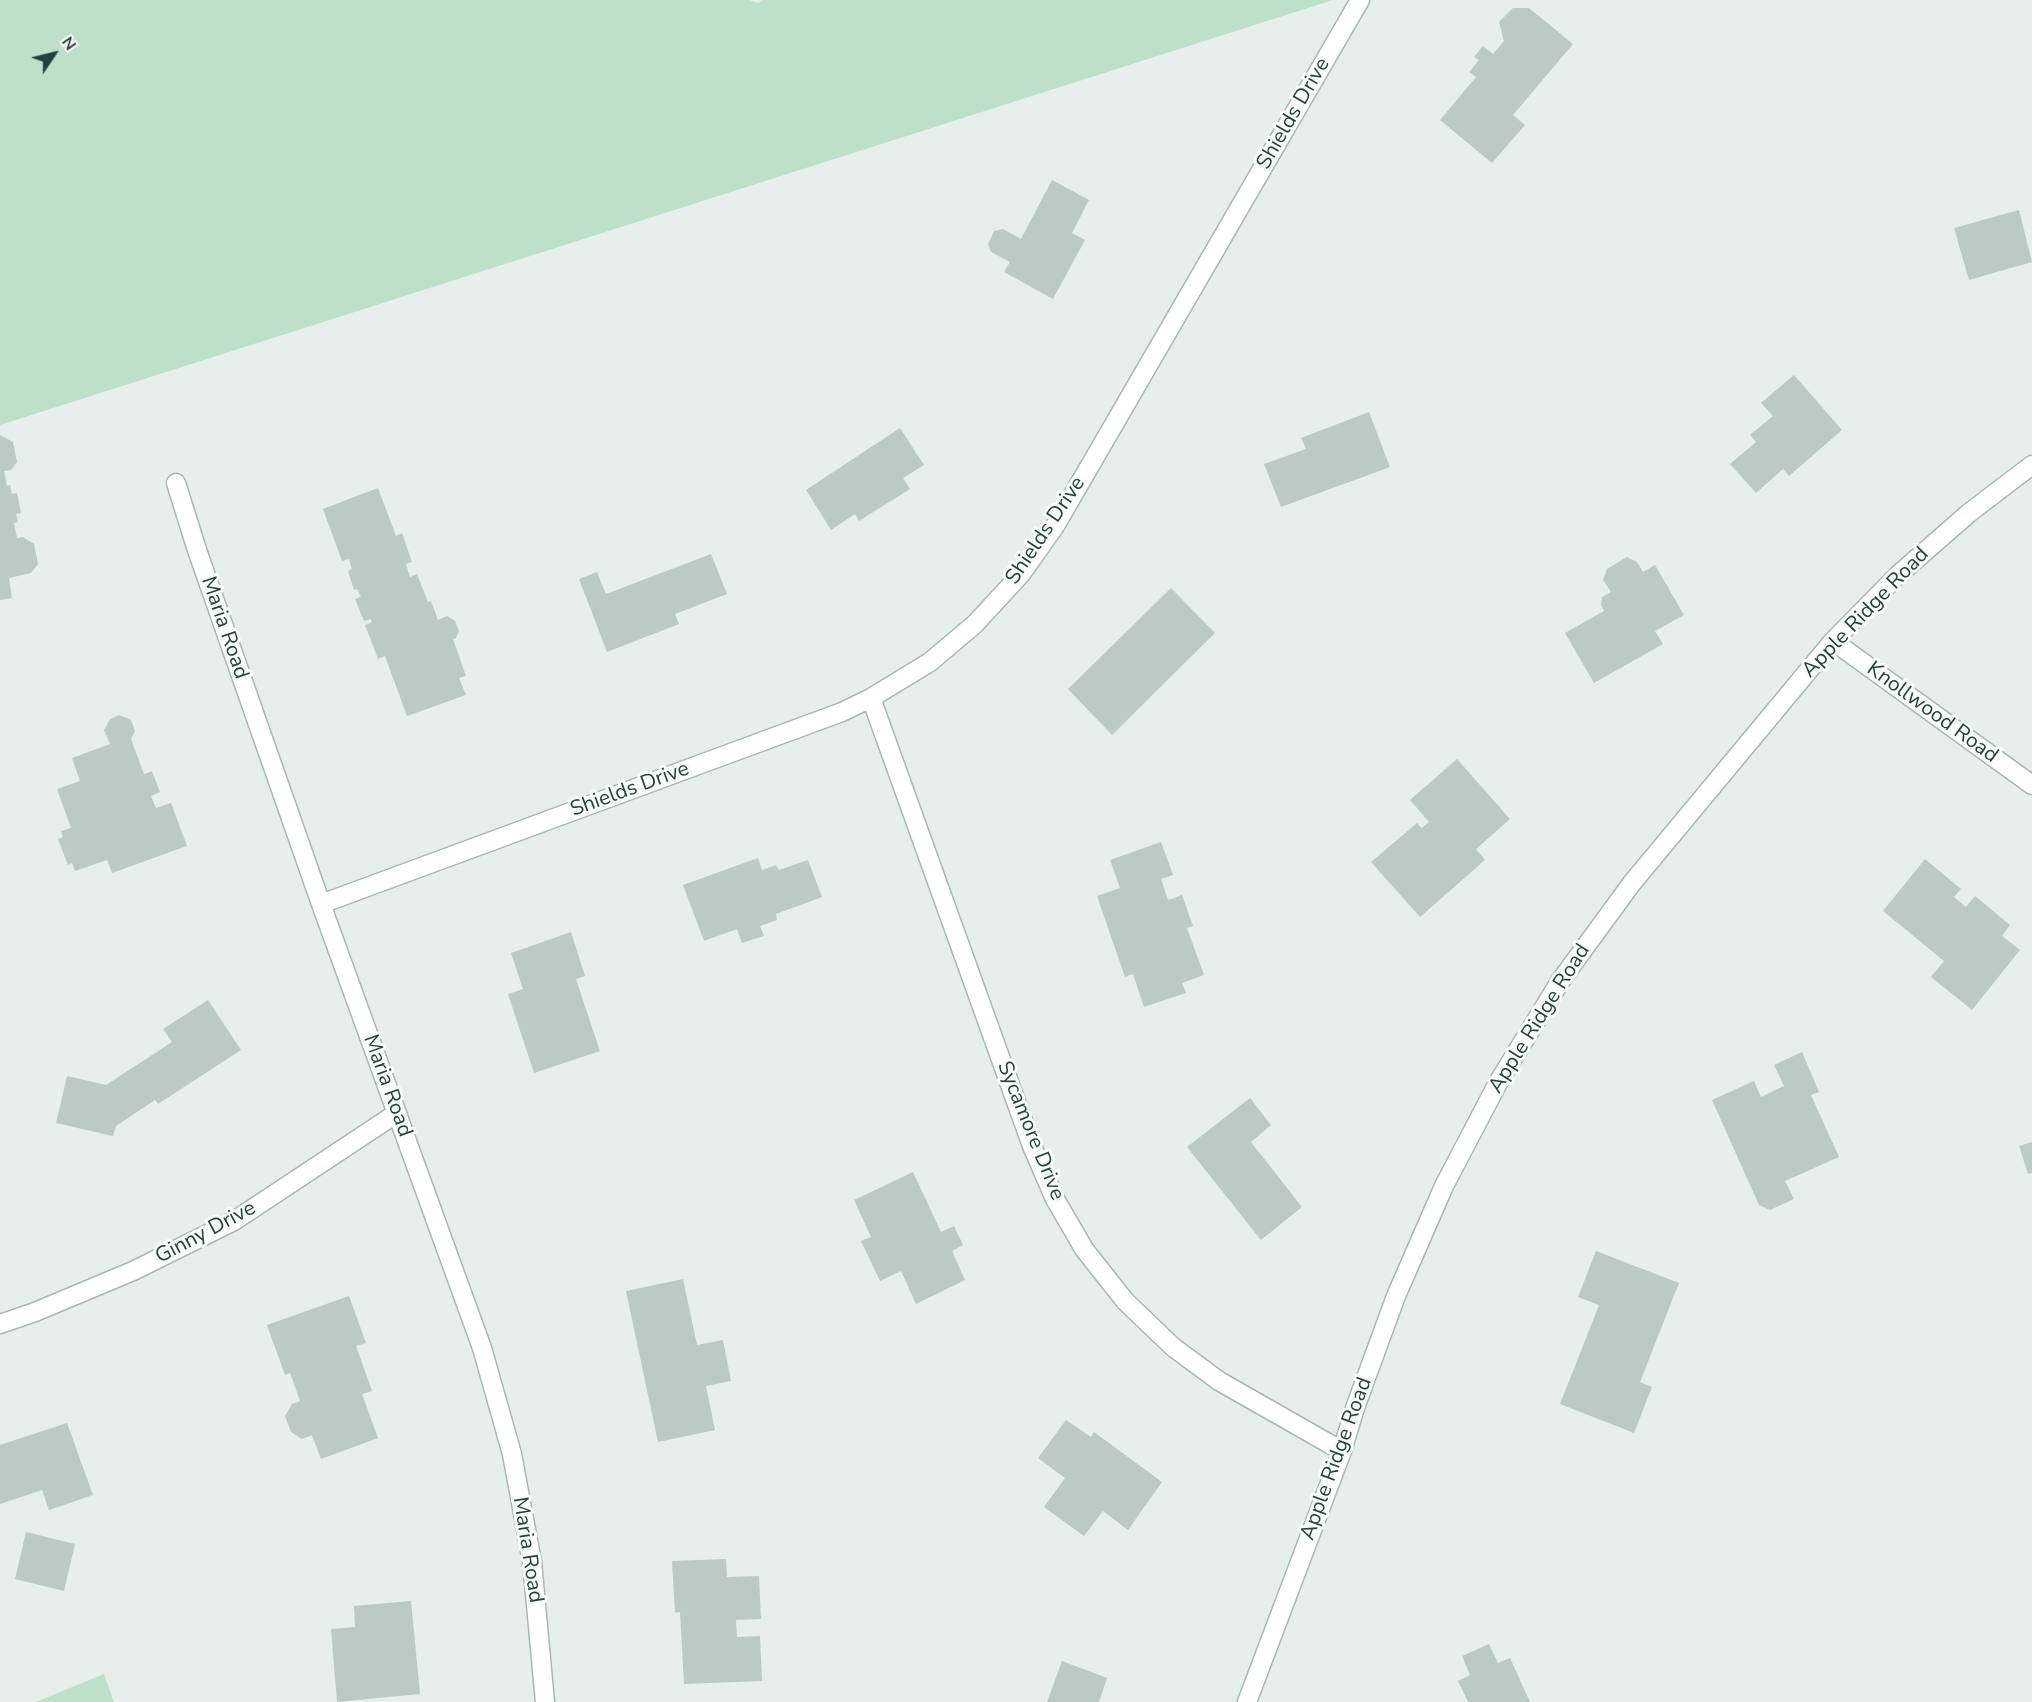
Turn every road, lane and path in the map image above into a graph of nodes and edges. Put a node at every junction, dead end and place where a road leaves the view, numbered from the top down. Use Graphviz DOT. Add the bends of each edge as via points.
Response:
graph roads {
  1 [pos="1360,0"];
  2 [pos="2032,465"];
  3 [pos="176,483"];
  4 [pos="1833,641"];
  5 [pos="871,698"];
  6 [pos="2032,785"];
  7 [pos="321,904"];
  8 [pos="397,1113"];
  9 [pos="0,1324"];
  10 [pos="1342,1451"];
  11 [pos="545,1702"];
  12 [pos="1247,1702"];
  1 -- 5 [label="street, Shields Drive" via="1048,536 1021,574 975,624 930,662"];
  2 -- 4 [label="street, Apple Ridge Road" via="1898,575"];
  3 -- 7 [label="street, Maria Road"];
  4 -- 6 [label="street, Knollwood Road"];
  4 -- 10 [label="street, Apple Ridge Road" via="1632,883 1562,980 1499,1081 1444,1186 1396,1296"];
  5 -- 7 [label="street, Shields Drive"];
  5 -- 10 [label="street, Sycamore Drive" via="1032,1146 1055,1199 1084,1249 1125,1301 1173,1347 1219,1381"];
  7 -- 8 [label="street, Maria Road"];
  8 -- 9 [label="street, Ginny Drive" via="234,1221 133,1271"];
  8 -- 11 [label="street, Maria Road" via="482,1348 512,1454 532,1562"];
  10 -- 12 [label="street, Apple Ridge Road"];
}
